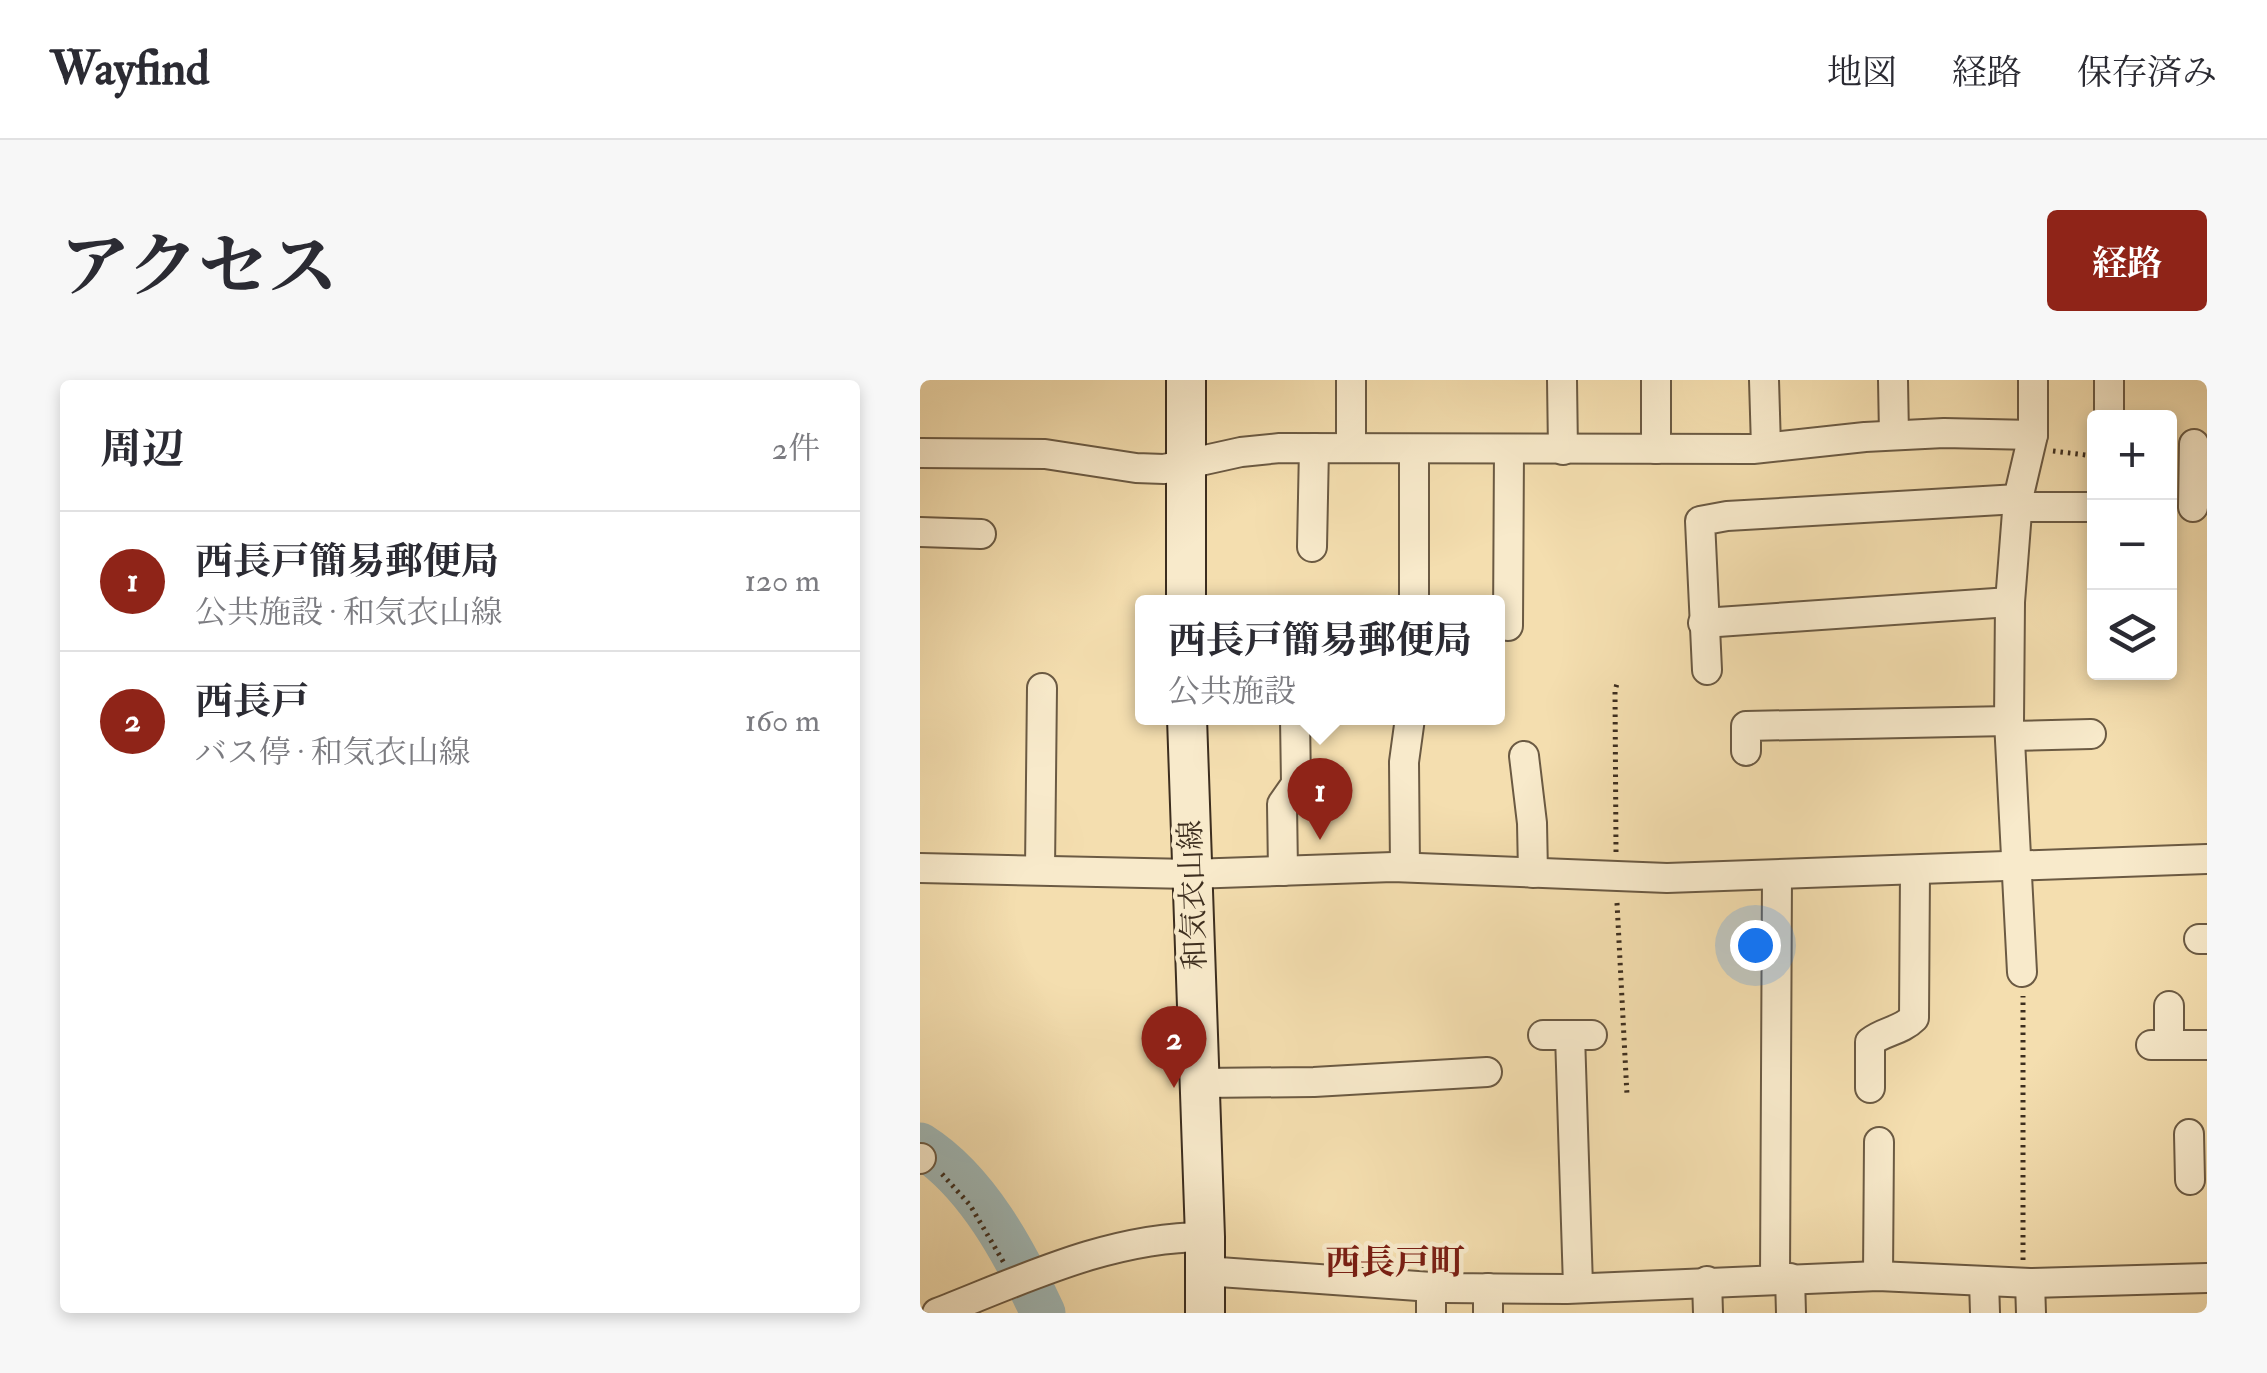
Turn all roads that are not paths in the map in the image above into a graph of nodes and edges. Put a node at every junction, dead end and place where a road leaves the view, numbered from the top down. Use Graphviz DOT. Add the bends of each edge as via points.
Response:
graph roads {
  1 [pos="1186,380"];
  2 [pos="1351,380"];
  3 [pos="1562,380"];
  4 [pos="1656,380"];
  5 [pos="1764,380"];
  6 [pos="1894,380"];
  7 [pos="2032,380"];
  8 [pos="2109,380"];
  9 [pos="2110,410"];
  10 [pos="1894,435"];
  11 [pos="2031,442"];
  12 [pos="2190,444"];
  13 [pos="1314,448"];
  14 [pos="1351,448"];
  15 [pos="1414,448"];
  16 [pos="1766,448"];
  17 [pos="1509,450"];
  18 [pos="1562,450"];
  19 [pos="1656,450"];
  20 [pos="920,453"];
  21 [pos="1185,464"];
  22 [pos="2017,503"];
  23 [pos="2087,507"];
  24 [pos="2193,507"];
  25 [pos="920,532"];
  26 [pos="981,534"];
  27 [pos="1312,547"];
  28 [pos="1186,595"];
  29 [pos="1414,595"];
  30 [pos="2010,602"];
  31 [pos="1704,623"];
  32 [pos="1508,626"];
  33 [pos="1707,670"];
  34 [pos="1042,688"];
  35 [pos="1188,725"];
  36 [pos="1295,725"];
  37 [pos="1409,725"];
  38 [pos="2010,729"];
  39 [pos="2091,734"];
  40 [pos="1746,751"];
  41 [pos="1524,756"];
  42 [pos="2207,859"];
  43 [pos="1405,867"];
  44 [pos="920,868"];
  45 [pos="2016,868"];
  46 [pos="1040,869"];
  47 [pos="1283,870"];
  48 [pos="1915,872"];
  49 [pos="1533,873"];
  50 [pos="1190,874"];
  51 [pos="1777,876"];
  52 [pos="2022,972"];
  53 [pos="2169,1006"];
  54 [pos="1568,1035"];
  55 [pos="2207,1045"];
  56 [pos="1486,1072"];
  57 [pos="1200,1082"];
  58 [pos="1870,1088"];
  59 [pos="1879,1142"];
  60 [pos="1205,1254"];
  61 [pos="1878,1276"];
  62 [pos="1782,1278"];
  63 [pos="2207,1278"];
  64 [pos="1707,1280"];
  65 [pos="1984,1280"];
  66 [pos="2026,1283"];
  67 [pos="1570,1296"];
  68 [pos="1431,1300"];
  69 [pos="1488,1300"];
  70 [pos="937,1313"];
  71 [pos="1205,1313"];
  72 [pos="1708,1313"];
  73 [pos="1791,1313"];
  74 [pos="1985,1313"];
  75 [pos="2032,1313"];
  1 -- 21 [label="main road"];
  2 -- 14 [label="street"];
  3 -- 18 [label="street"];
  4 -- 19 [label="street"];
  5 -- 16 [label="street"];
  6 -- 10 [label="street"];
  7 -- 11 [label="street"];
  8 -- 9 [label="street"];
  10 -- 11 [label="street"];
  10 -- 16 [label="street"];
  11 -- 22 [label="street"];
  12 -- 24 [label="street"];
  13 -- 14 [label="street"];
  13 -- 21 [label="street" via="1241,452"];
  13 -- 27 [label="street"];
  14 -- 15 [label="street"];
  15 -- 17 [label="street"];
  15 -- 29 [label="street"];
  16 -- 19 [label="street"];
  17 -- 18 [label="street"];
  17 -- 32 [label="street"];
  18 -- 19 [label="street"];
  20 -- 21 [label="street" via="1046,454 1136,468"];
  21 -- 28 [label="main road"];
  22 -- 23 [label="street"];
  22 -- 30 [label="street"];
  22 -- 31 [label="street" via="1700,521"];
  25 -- 26 [label="street"];
  30 -- 31 [label="street"];
  30 -- 38 [label="street"];
  31 -- 33 [label="street"];
  34 -- 46 [label="street"];
  35 -- 50 [label="main road, 和気衣山線"];
  36 -- 47 [label="street" via="1296,784 1282,804"];
  37 -- 43 [label="street"];
  38 -- 39 [label="street"];
  38 -- 40 [label="street" via="1746,726"];
  38 -- 45 [label="street"];
  41 -- 49 [label="street"];
  42 -- 45 [label="street"];
  43 -- 47 [label="street"];
  43 -- 49 [label="street"];
  44 -- 46 [label="street"];
  45 -- 48 [label="street"];
  45 -- 52 [label="street"];
  46 -- 50 [label="street"];
  47 -- 50 [label="street"];
  48 -- 51 [label="street"];
  48 -- 58 [label="street" via="1914,1018 1870,1042"];
  49 -- 51 [label="street"];
  50 -- 57 [label="main road, 和気衣山線"];
  51 -- 62 [label="street"];
  53 -- 55 [label="street" via="2160,1045"];
  54 -- 67 [label="street"];
  56 -- 57 [label="street"];
  57 -- 60 [label="main road, 和気衣山線"];
  59 -- 61 [label="street"];
  60 -- 68 [label="street"];
  60 -- 70 [label="street" via="1155,1240 1091,1254"];
  60 -- 71 [label="main road, 和気衣山線"];
  61 -- 62 [label="street"];
  61 -- 65 [label="street"];
  62 -- 64 [label="street"];
  62 -- 73 [label="street"];
  63 -- 66 [label="street"];
  64 -- 67 [label="street"];
  64 -- 72 [label="street"];
  65 -- 66 [label="street"];
  65 -- 74 [label="street"];
  66 -- 75 [label="street"];
  67 -- 69 [label="street"];
  68 -- 69 [label="street"];
}
